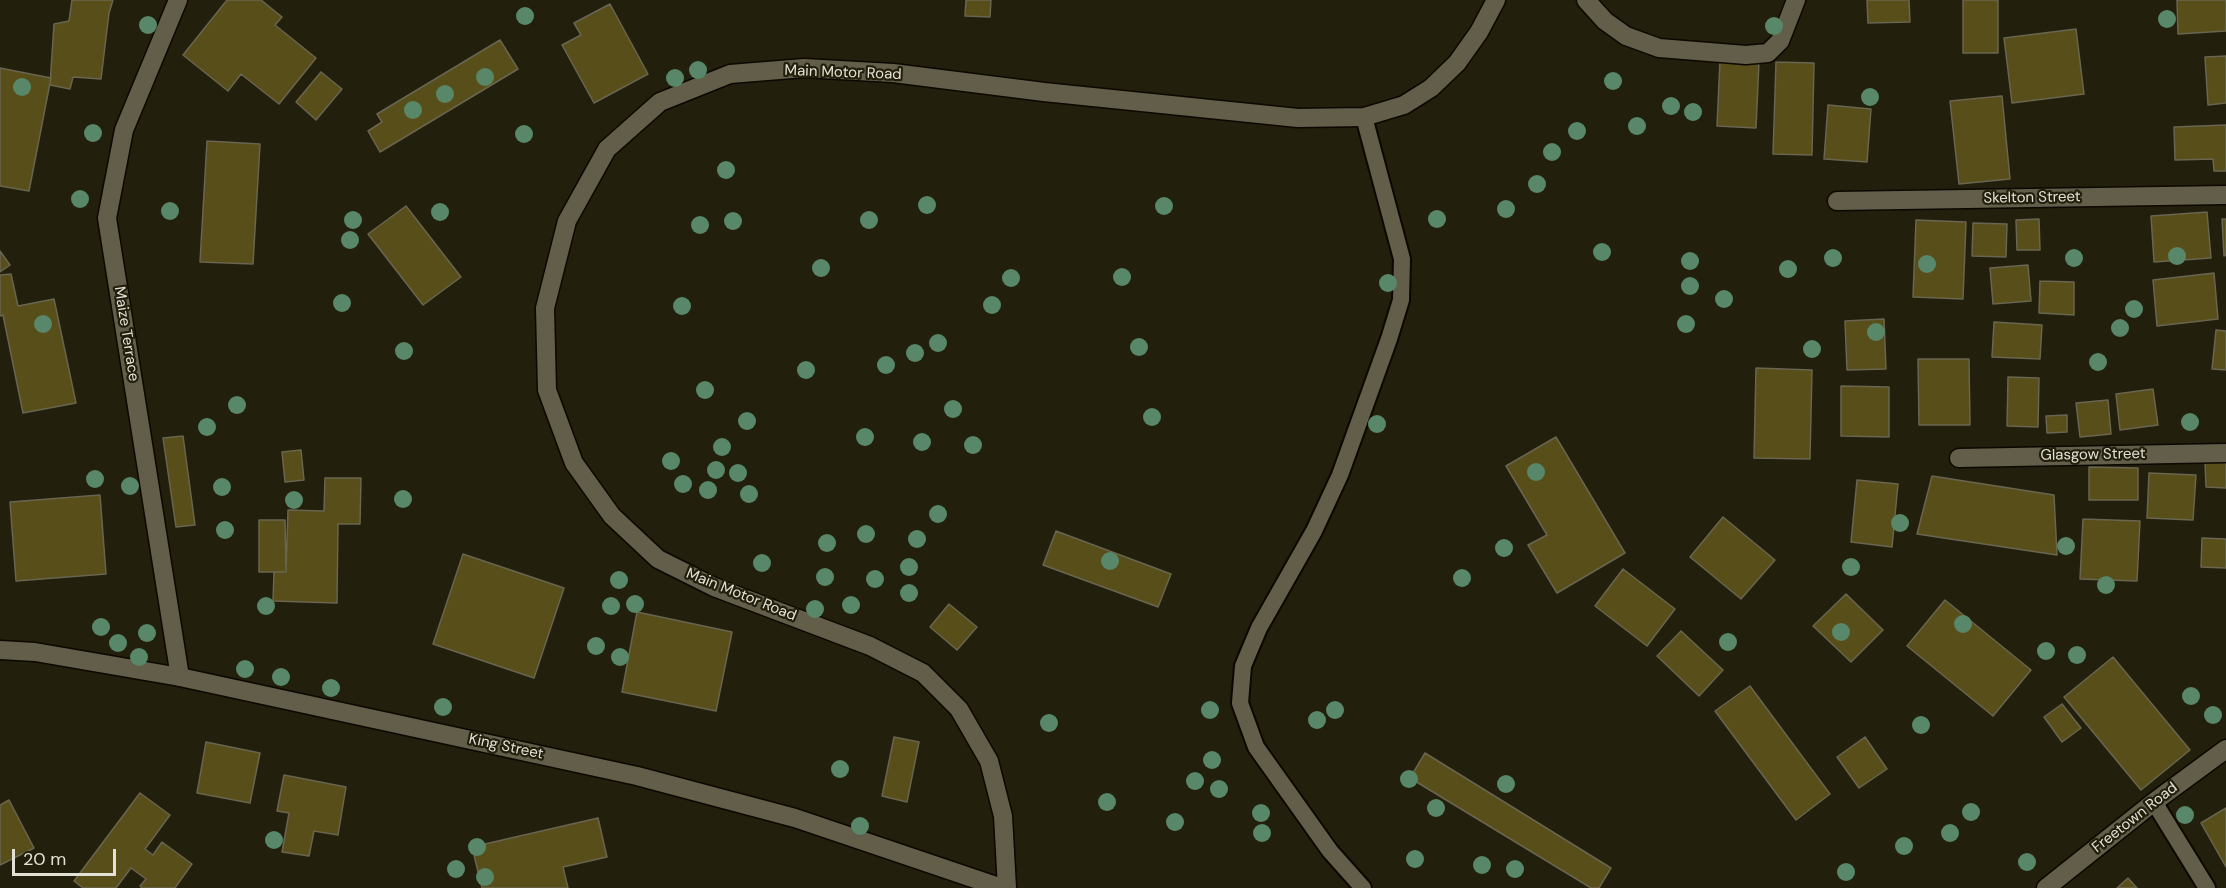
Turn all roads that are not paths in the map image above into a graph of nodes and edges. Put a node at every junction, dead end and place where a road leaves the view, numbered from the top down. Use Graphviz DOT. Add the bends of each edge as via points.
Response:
graph roads {
  1 [pos="178,0"];
  2 [pos="1586,0"];
  3 [pos="1796,0"];
  4 [pos="1495,1"];
  5 [pos="1364,117"];
  6 [pos="2226,195"];
  7 [pos="1838,201"];
  8 [pos="2226,453"];
  9 [pos="1959,458"];
  10 [pos="0,650"];
  11 [pos="180,677"];
  12 [pos="2226,749"];
  13 [pos="2154,802"];
  14 [pos="1002,888"];
  15 [pos="1007,888"];
  16 [pos="1364,888"];
  17 [pos="2046,888"];
  18 [pos="2206,888"];
  1 -- 11 [label="main road, Maize Terrace" via="124,130 107,218"];
  2 -- 3 [label="main road" via="1626,36 1659,48 1746,56 1768,53 1780,40"];
  4 -- 5 [label="main road, Main Motor Road" via="1457,63 1431,88 1404,105"];
  5 -- 15 [label="main road, Main Motor Road" via="1298,118 893,73 804,68 730,74 660,102 607,149 567,221 545,308 547,390 574,463 612,516 658,559 714,587 870,646 923,673 959,709 989,761 1003,816"];
  5 -- 16 [label="lane" via="1402,259 1401,300 1340,475 1243,666 1240,703 1256,747 1330,851"];
  6 -- 7 [label="main road, Skelton Street"];
  8 -- 9 [label="main road, Glasgow Street"];
  10 -- 11 [label="main road, King Street" via="35,652"];
  11 -- 14 [label="main road, King Street" via="638,776 795,818"];
  12 -- 13 [label="main road, Freetown Road"];
  13 -- 17 [label="main road, Freetown Road"];
  13 -- 18 [label="lane"];
}
